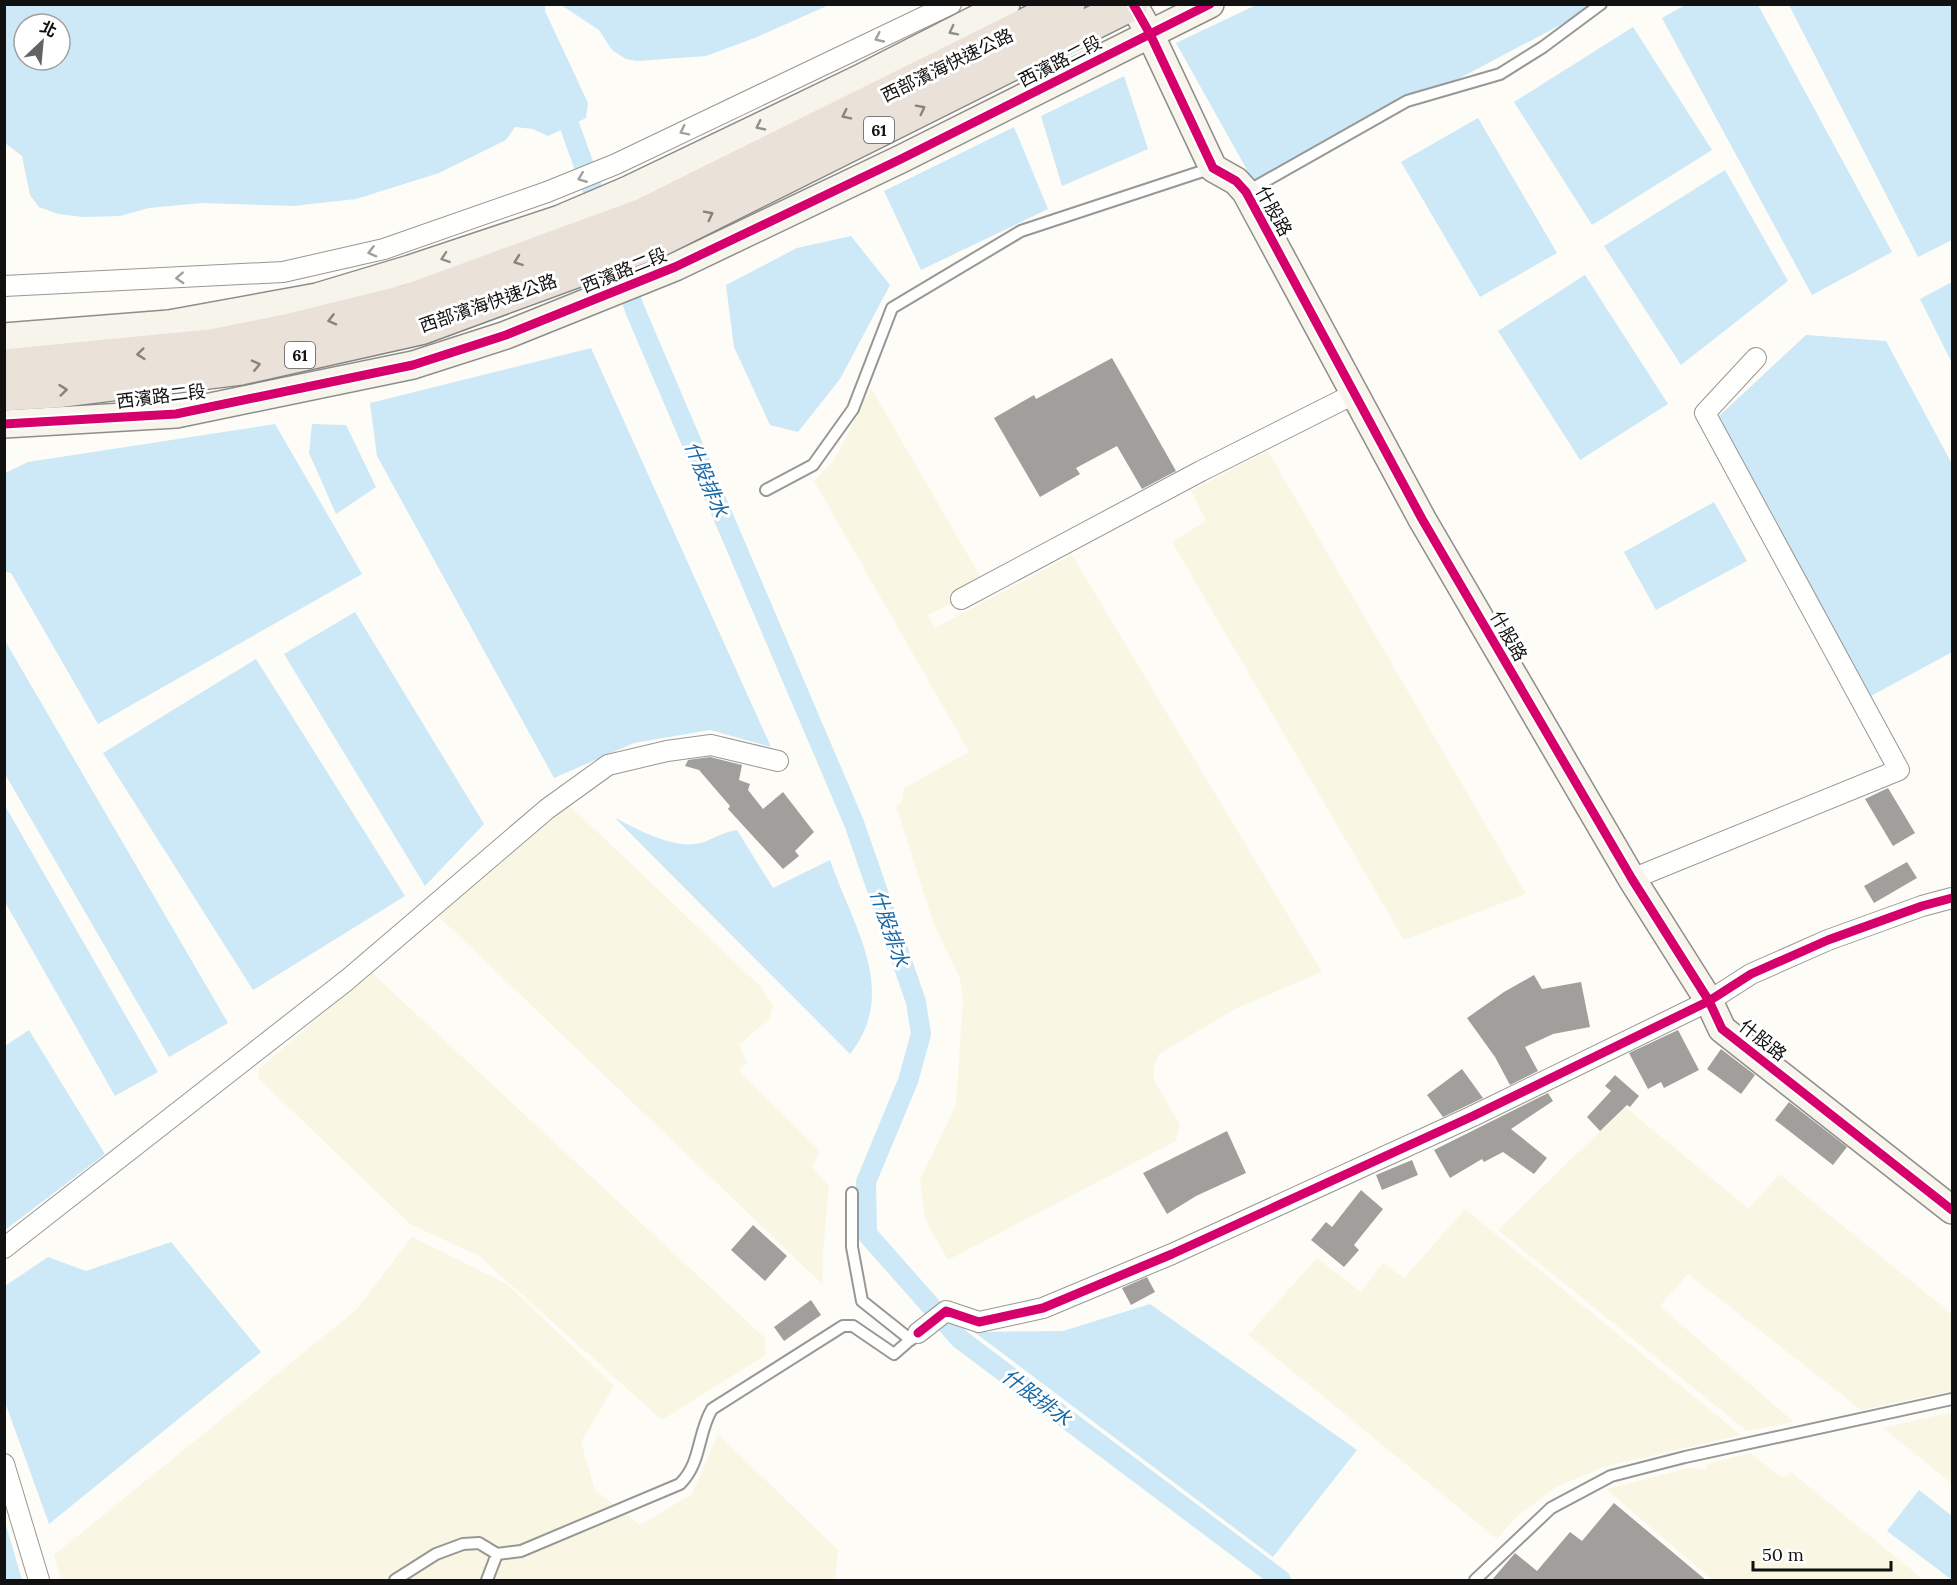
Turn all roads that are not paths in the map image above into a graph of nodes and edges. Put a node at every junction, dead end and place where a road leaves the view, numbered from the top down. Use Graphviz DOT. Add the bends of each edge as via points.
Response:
graph roads {
  1 [pos="951,4"];
  2 [pos="1006,4"];
  3 [pos="1068,4"];
  4 [pos="1132,4"];
  5 [pos="1210,4"];
  6 [pos="1601,4"];
  7 [pos="1150,34"];
  8 [pos="1213,168"];
  9 [pos="1246,192"];
  10 [pos="651,228"];
  11 [pos="573,243"];
  12 [pos="4,286"];
  13 [pos="4,337"];
  14 [pos="1756,358"];
  15 [pos="4,366"];
  16 [pos="4,394"];
  17 [pos="1354,394"];
  18 [pos="4,424"];
  19 [pos="766,490"];
  20 [pos="961,599"];
  21 [pos="778,761"];
  22 [pos="1632,879"];
  23 [pos="1953,898"];
  24 [pos="1709,1001"];
  25 [pos="852,1194"];
  26 [pos="1953,1210"];
  27 [pos="4,1248"];
  28 [pos="914,1336"];
  29 [pos="1953,1399"];
  30 [pos="4,1464"];
  31 [pos="497,1554"];
  32 [pos="39,1581"];
  33 [pos="395,1581"];
  34 [pos="488,1581"];
  35 [pos="1475,1581"];
  1 -- 12 [label="street, one-way" via="616,164 384,249 283,272"];
  2 -- 10 [label="street, 西濱路二段, one-way" via="859,79"];
  3 -- 10 [label="highway, 西部濱海快速公路 / 61, one-way"];
  4 -- 7 [label="street"];
  10 -- 4 [label="highway, 西部濱海快速公路 / 61, one-way"];
  5 -- 7 [label="street, 西濱路二段"];
  6 -- 9 [label="lane" via="1500,74 1407,101"];
  7 -- 8 [label="street"];
  7 -- 10 [label="street, 西濱路二段" via="901,159"];
  8 -- 9 [label="street, 什股路" via="1236,181"];
  8 -- 19 [label="lane" via="1021,231 892,308 853,409 813,465"];
  9 -- 17 [label="street, 什股路"];
  10 -- 11 [label="highway, 西部濱海快速公路 / 61"];
  10 -- 11 [label="street, 西濱路二段"];
  10 -- 18 [label="street, 西濱路二段" via="598,299 413,365 176,414"];
  11 -- 13 [label="street, 西濱路二段, one-way" via="170,324"];
  11 -- 15 [label="highway, 西部濱海快速公路 / 61, one-way" via="408,301 286,331 211,346"];
  16 -- 11 [label="highway, 西部濱海快速公路 / 61, one-way" via="241,368 420,328"];
  14 -- 22 [label="street" via="1705,413 1899,770"];
  17 -- 20 [label="street"];
  17 -- 22 [label="street, 什股路" via="1422,519"];
  21 -- 27 [label="street" via="711,745 608,765 547,809 346,980"];
  22 -- 24 [label="street, 什股路"];
  23 -- 24 [label="street" via="1828,940 1751,974"];
  24 -- 26 [label="street, 什股路" via="1722,1029"];
  24 -- 28 [label="street" via="1473,1116 1172,1254 1043,1308 979,1322 946,1311"];
  25 -- 28 [label="lane" via="852,1247 862,1300"];
  28 -- 31 [label="lane" via="894,1354 853,1326 843,1326 712,1409 697,1459 680,1484 521,1551"];
  29 -- 35 [label="lane" via="1611,1476 1551,1508"];
  30 -- 32 [label="street"];
  31 -- 33 [label="lane" via="478,1543 463,1545 436,1554"];
  31 -- 34 [label="lane"];
}
